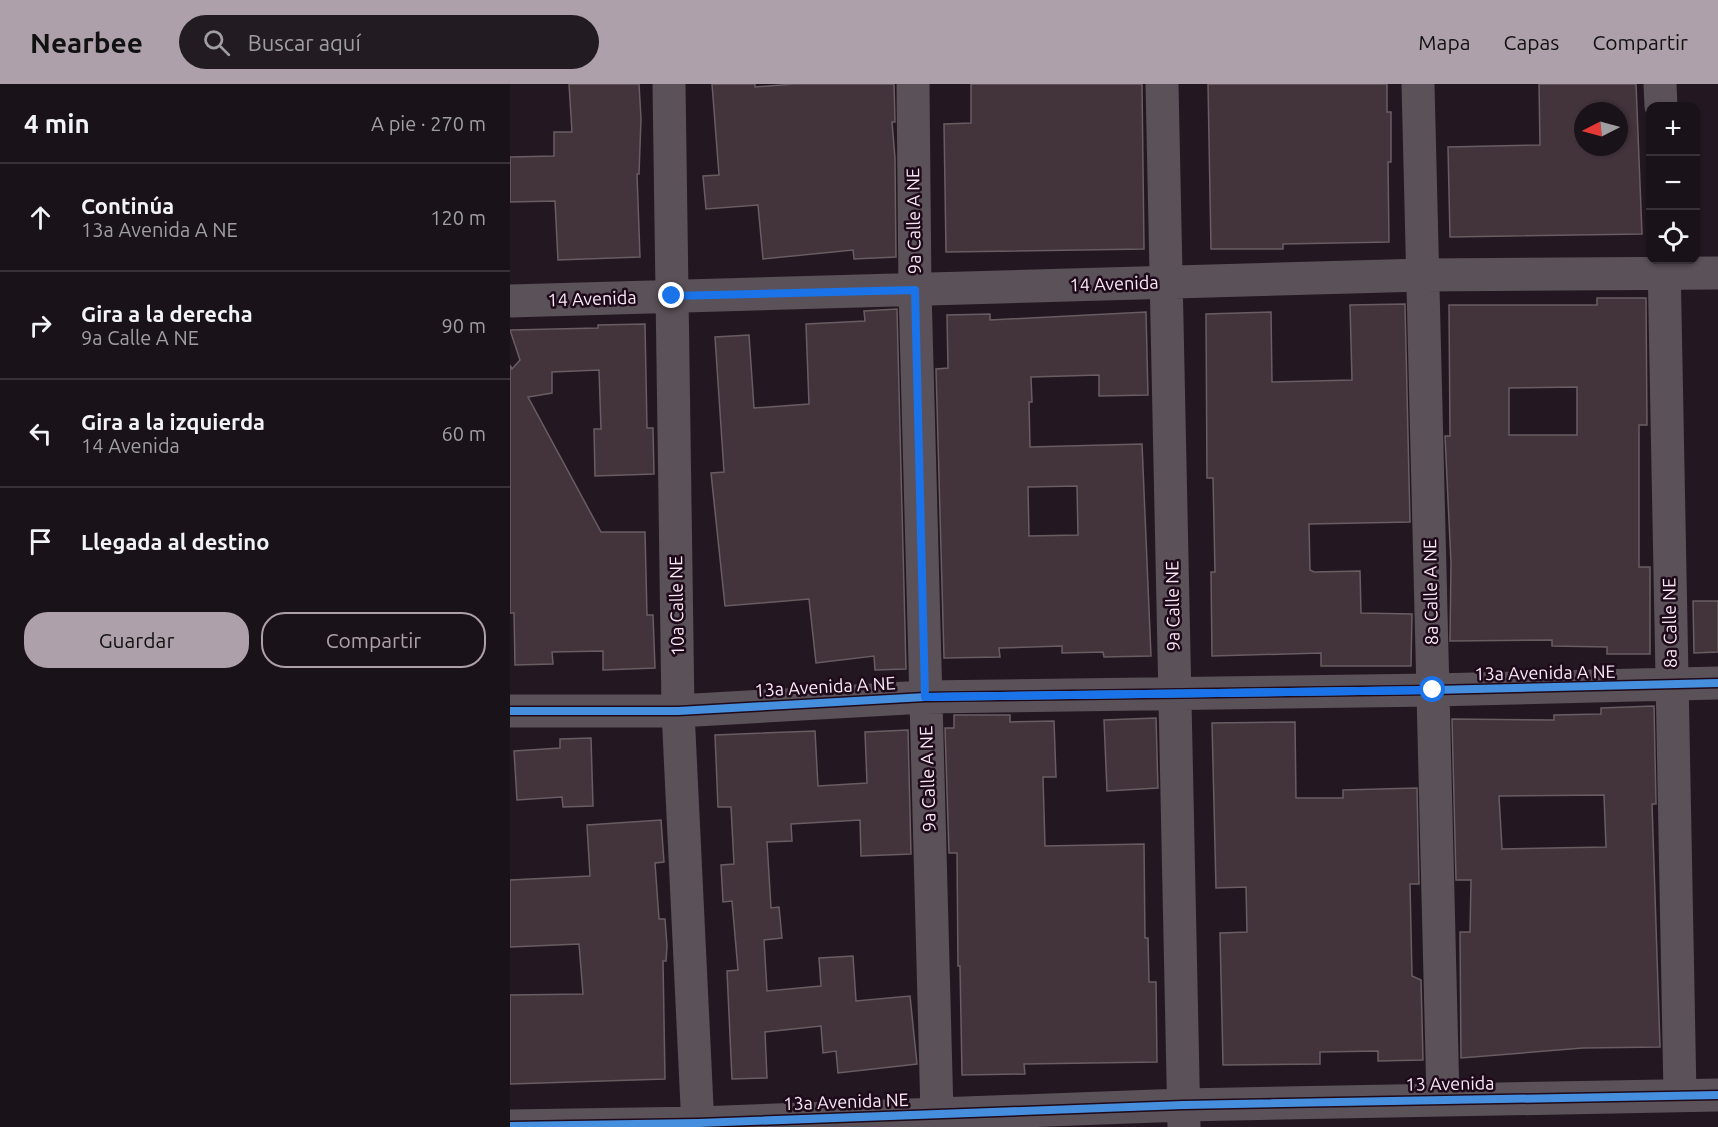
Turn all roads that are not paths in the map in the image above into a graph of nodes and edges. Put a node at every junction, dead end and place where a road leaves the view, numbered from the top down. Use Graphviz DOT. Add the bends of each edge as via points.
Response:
graph roads {
  1 [pos="669,84"];
  2 [pos="913,84"];
  3 [pos="1162,84"];
  4 [pos="1418,84"];
  5 [pos="1660,84"];
  6 [pos="1661,102"];
  7 [pos="1664,267"];
  8 [pos="1718,273"];
  9 [pos="1423,275"];
  10 [pos="1166,282"];
  11 [pos="915,290"];
  12 [pos="672,296"];
  13 [pos="510,301"];
  14 [pos="1718,683"];
  15 [pos="1672,685"];
  16 [pos="1433,690"];
  17 [pos="1174,693"];
  18 [pos="925,697"];
  19 [pos="510,711"];
  20 [pos="678,711"];
  21 [pos="1680,1095"];
  22 [pos="1718,1095"];
  23 [pos="1443,1099"];
  24 [pos="937,1113"];
  25 [pos="1184,1116"];
  26 [pos="698,1125"];
  27 [pos="510,1126"];
  1 -- 12 [label="street, 10a Calle NE"];
  2 -- 11 [label="street, 9a Calle A NE"];
  3 -- 10 [label="street, 9a Calle NE"];
  4 -- 9 [label="street, 8a Calle A NE"];
  5 -- 6 [label="street"];
  7 -- 8 [label="street, 14 Avenida"];
  7 -- 9 [label="street, 14 Avenida"];
  7 -- 15 [label="street, 8a Calle NE"];
  9 -- 10 [label="street, 14 Avenida"];
  9 -- 16 [label="street, 8a Calle A NE"];
  10 -- 11 [label="street, 14 Avenida"];
  10 -- 17 [label="street, 9a Calle NE"];
  11 -- 12 [label="street, 14 Avenida"];
  11 -- 18 [label="street, 9a Calle A NE"];
  12 -- 13 [label="street, 14 Avenida"];
  12 -- 20 [label="street, 10a Calle NE"];
  14 -- 15 [label="street, 13a Avenida A NE"];
  15 -- 16 [label="street, 13a Avenida A NE"];
  15 -- 21 [label="street, 8a Calle NE"];
  16 -- 17 [label="street, 13a Avenida A NE"];
  16 -- 23 [label="street, 8a Calle A NE"];
  17 -- 18 [label="street, 13a Avenida A NE"];
  17 -- 25 [label="street, 9a Calle NE"];
  18 -- 20 [label="street, 13a Avenida A NE"];
  18 -- 24 [label="street, 9a Calle A NE"];
  19 -- 20 [label="street, 13a Avenida A NE"];
  20 -- 26 [label="street, 10a Calle NE"];
  21 -- 22 [label="street, 13 Avenida"];
  21 -- 23 [label="street, 13 Avenida"];
  23 -- 25 [label="street, 13 Avenida"];
  24 -- 25 [label="street, 13a Avenida NE"];
  24 -- 26 [label="street, 13a Avenida NE"];
  26 -- 27 [label="street, 13a Avenida NE"];
}
